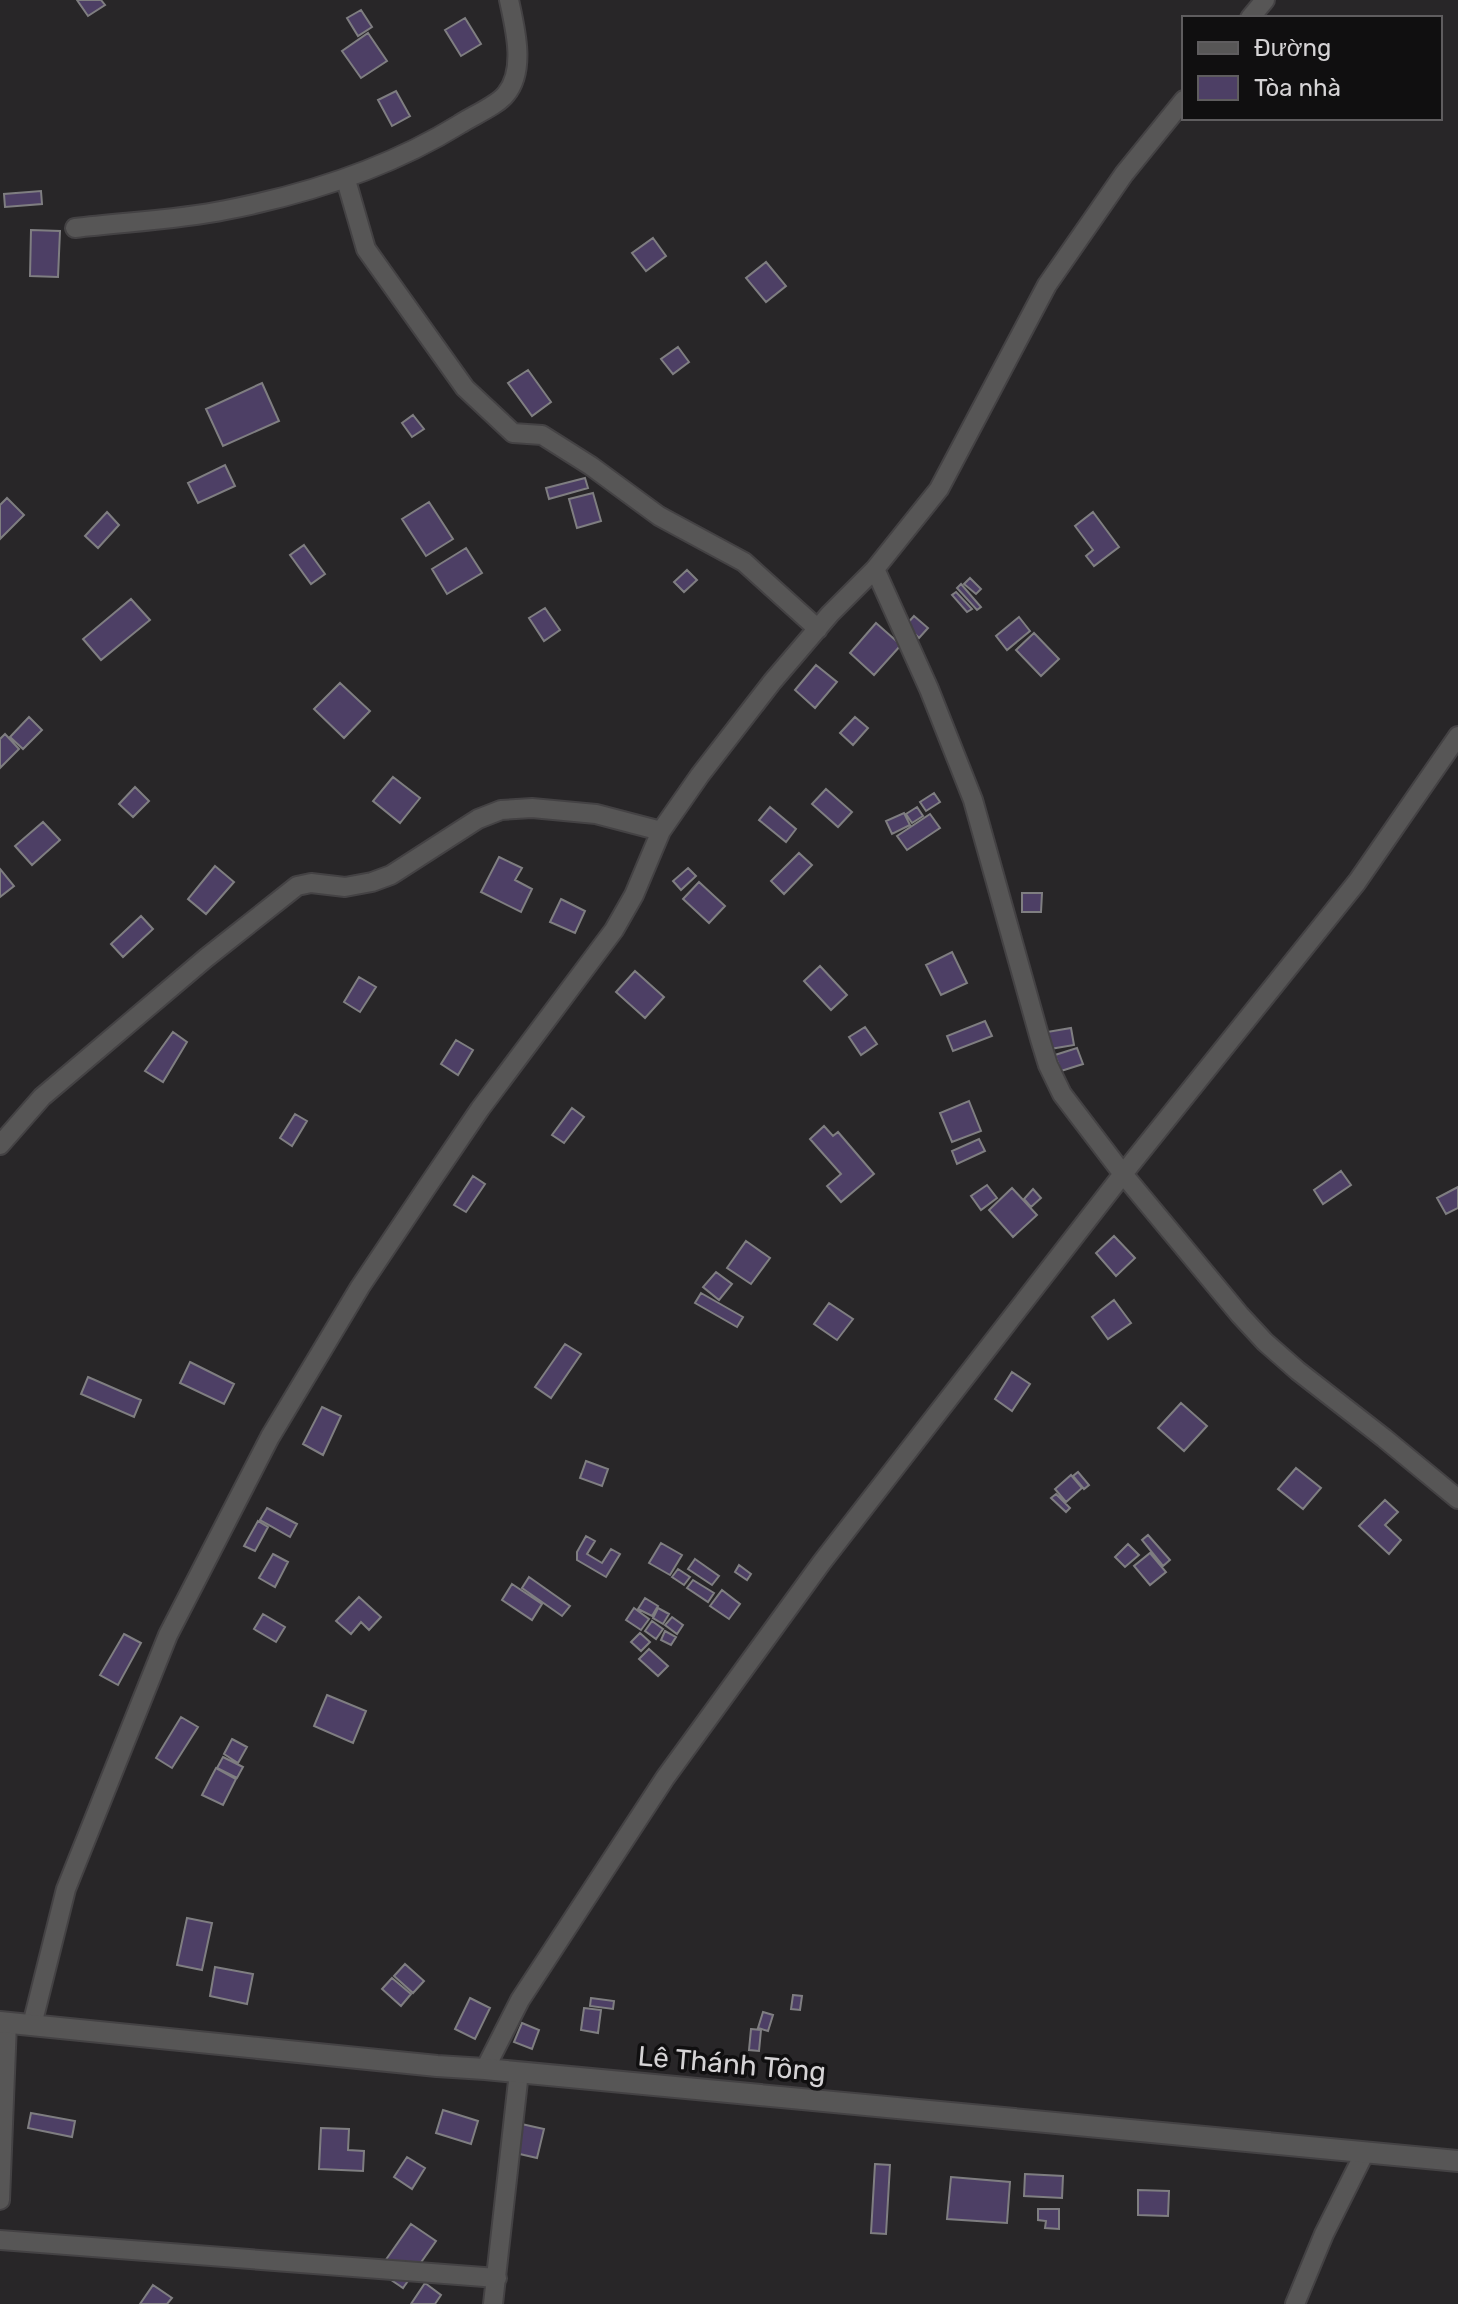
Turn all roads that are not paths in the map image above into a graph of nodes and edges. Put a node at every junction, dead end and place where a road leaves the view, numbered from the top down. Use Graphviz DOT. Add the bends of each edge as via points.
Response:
graph roads {
  1 [pos="509,0"];
  2 [pos="1265,0"];
  3 [pos="1252,16"];
  4 [pos="1182,102"];
  5 [pos="346,180"];
  6 [pos="75,228"];
  7 [pos="875,569"];
  8 [pos="818,629"];
  9 [pos="1458,736"];
  10 [pos="661,831"];
  11 [pos="0,1145"];
  12 [pos="1123,1174"];
  13 [pos="1458,1499"];
  14 [pos="3,2022"];
  15 [pos="32,2025"];
  16 [pos="485,2069"];
  17 [pos="519,2072"];
  18 [pos="1365,2152"];
  19 [pos="1458,2161"];
  20 [pos="0,2200"];
  21 [pos="0,2240"];
  22 [pos="497,2278"];
  23 [pos="493,2304"];
  24 [pos="1295,2304"];
  1 -- 5 [label="street" via="517,71 505,95 446,132"];
  2 -- 3 [label="street"];
  4 -- 7 [label="street" via="1124,174 1047,285 939,489"];
  5 -- 6 [label="street" via="224,211"];
  5 -- 8 [label="street" via="366,249 465,388 513,433 542,435 659,516 744,562"];
  7 -- 8 [label="street"];
  7 -- 12 [label="street" via="973,800 1048,1065 1062,1094"];
  8 -- 10 [label="street"];
  9 -- 12 [label="street" via="1357,882"];
  10 -- 11 [label="street" via="596,814 501,810 391,875 345,887 297,886 42,1097"];
  10 -- 15 [label="street" via="614,930 435,1174 270,1437 168,1635 66,1889"];
  12 -- 13 [label="street" via="1265,1342"];
  12 -- 16 [label="street" via="831,1550 665,1778 520,2000"];
  14 -- 15 [label="street, Lê Thánh Tông"];
  14 -- 20 [label="street"];
  15 -- 16 [label="street, Lê Thánh Tông"];
  16 -- 17 [label="street, Lê Thánh Tông"];
  17 -- 18 [label="street, Lê Thánh Tông"];
  17 -- 22 [label="street"];
  18 -- 19 [label="street, Lê Thánh Tông"];
  18 -- 24 [label="street"];
  21 -- 22 [label="street"];
  22 -- 23 [label="street"];
}
